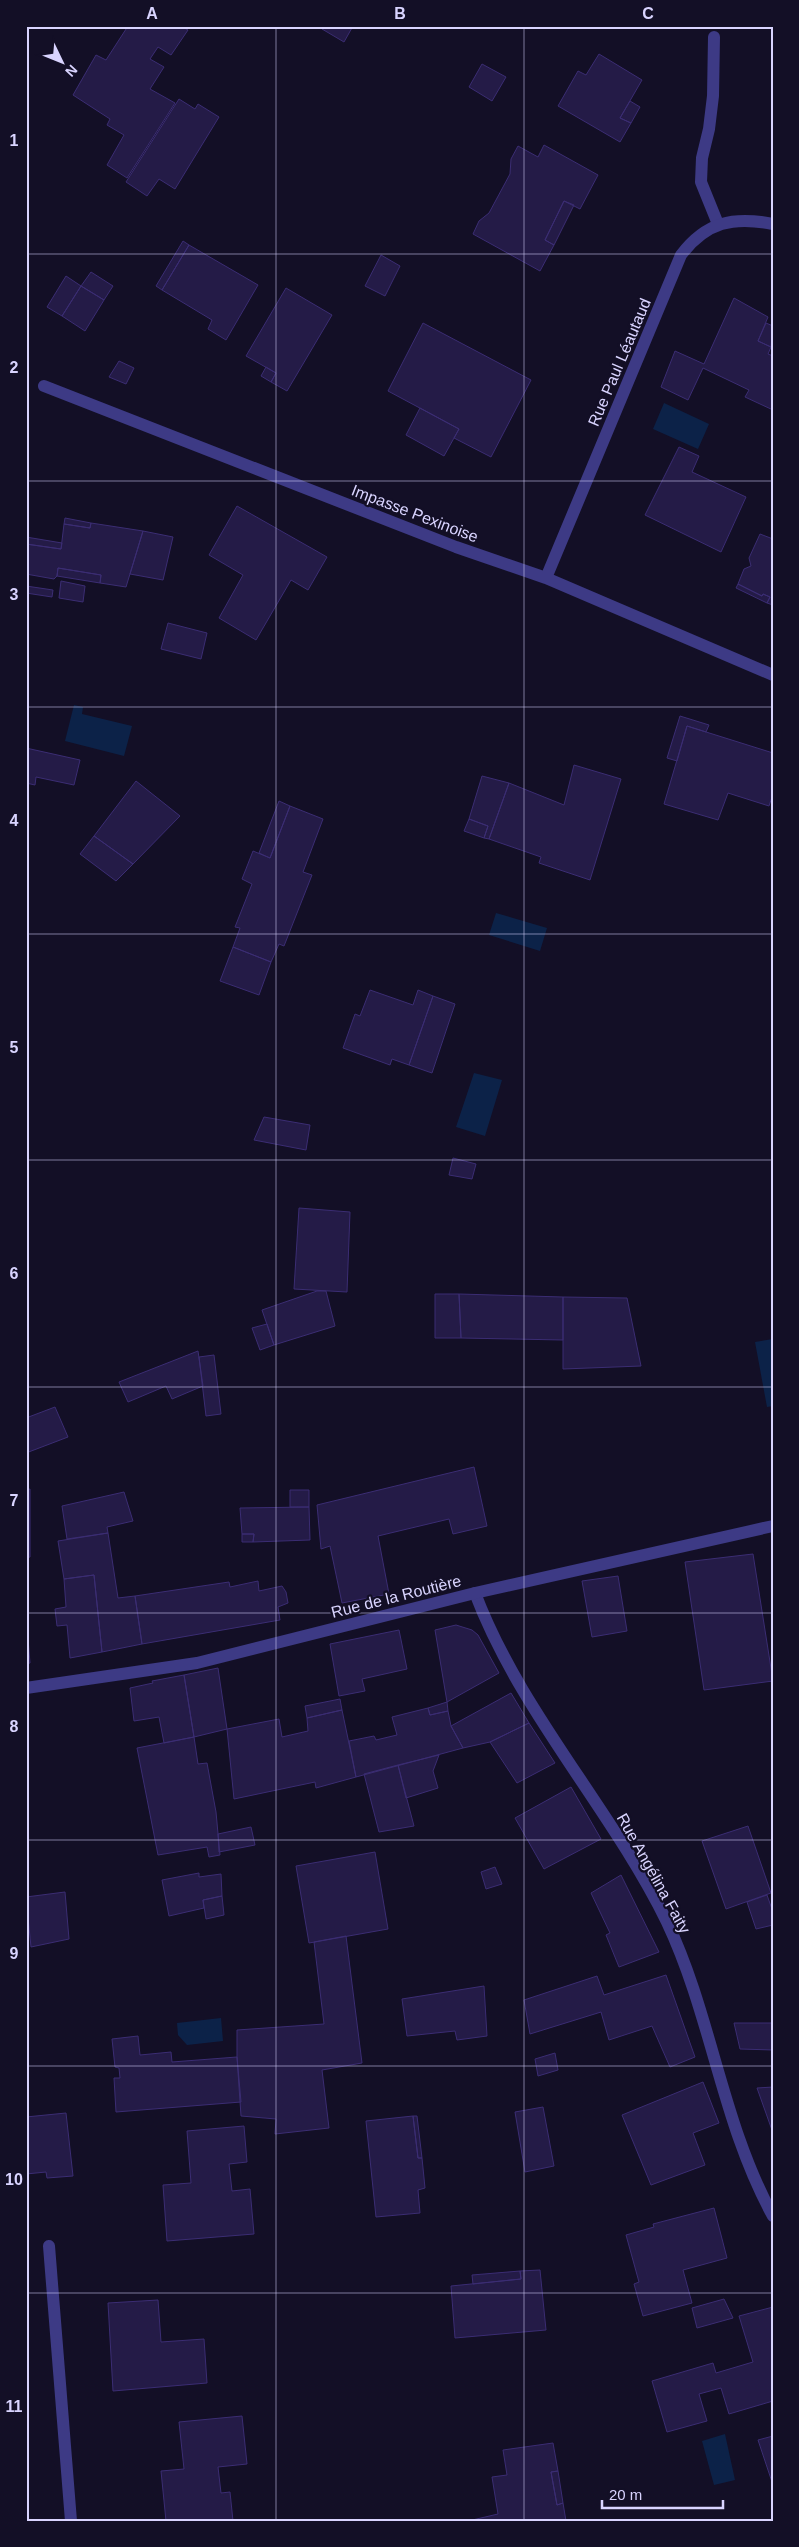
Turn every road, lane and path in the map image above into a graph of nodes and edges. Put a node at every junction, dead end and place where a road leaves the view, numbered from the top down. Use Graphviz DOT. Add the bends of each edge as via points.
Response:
graph roads {
  1 [pos="714,37"];
  2 [pos="718,224"];
  3 [pos="773,224"];
  4 [pos="44,386"];
  5 [pos="546,578"];
  6 [pos="773,675"];
  7 [pos="773,1526"];
  8 [pos="476,1593"];
  9 [pos="26,1688"];
  10 [pos="773,2216"];
  11 [pos="49,2246"];
  12 [pos="71,2521"];
  1 -- 2 [label="street" via="713,96 701,182"];
  2 -- 3 [label="street, Rue Paul Léautaud" via="743,220"];
  2 -- 5 [label="street, Rue Paul Léautaud" via="693,238 681,255"];
  4 -- 5 [label="street, Impasse Pexinoise" via="456,547"];
  5 -- 6 [label="street, Impasse Pexinoise"];
  7 -- 8 [label="street, Rue de la Routière"];
  8 -- 9 [label="street, Rue de la Routière" via="197,1663"];
  8 -- 10 [label="street, Rue Angélina Faity" via="504,1657 624,1847 666,1922 689,1975 736,2136"];
  11 -- 12 [label="street"];
}
